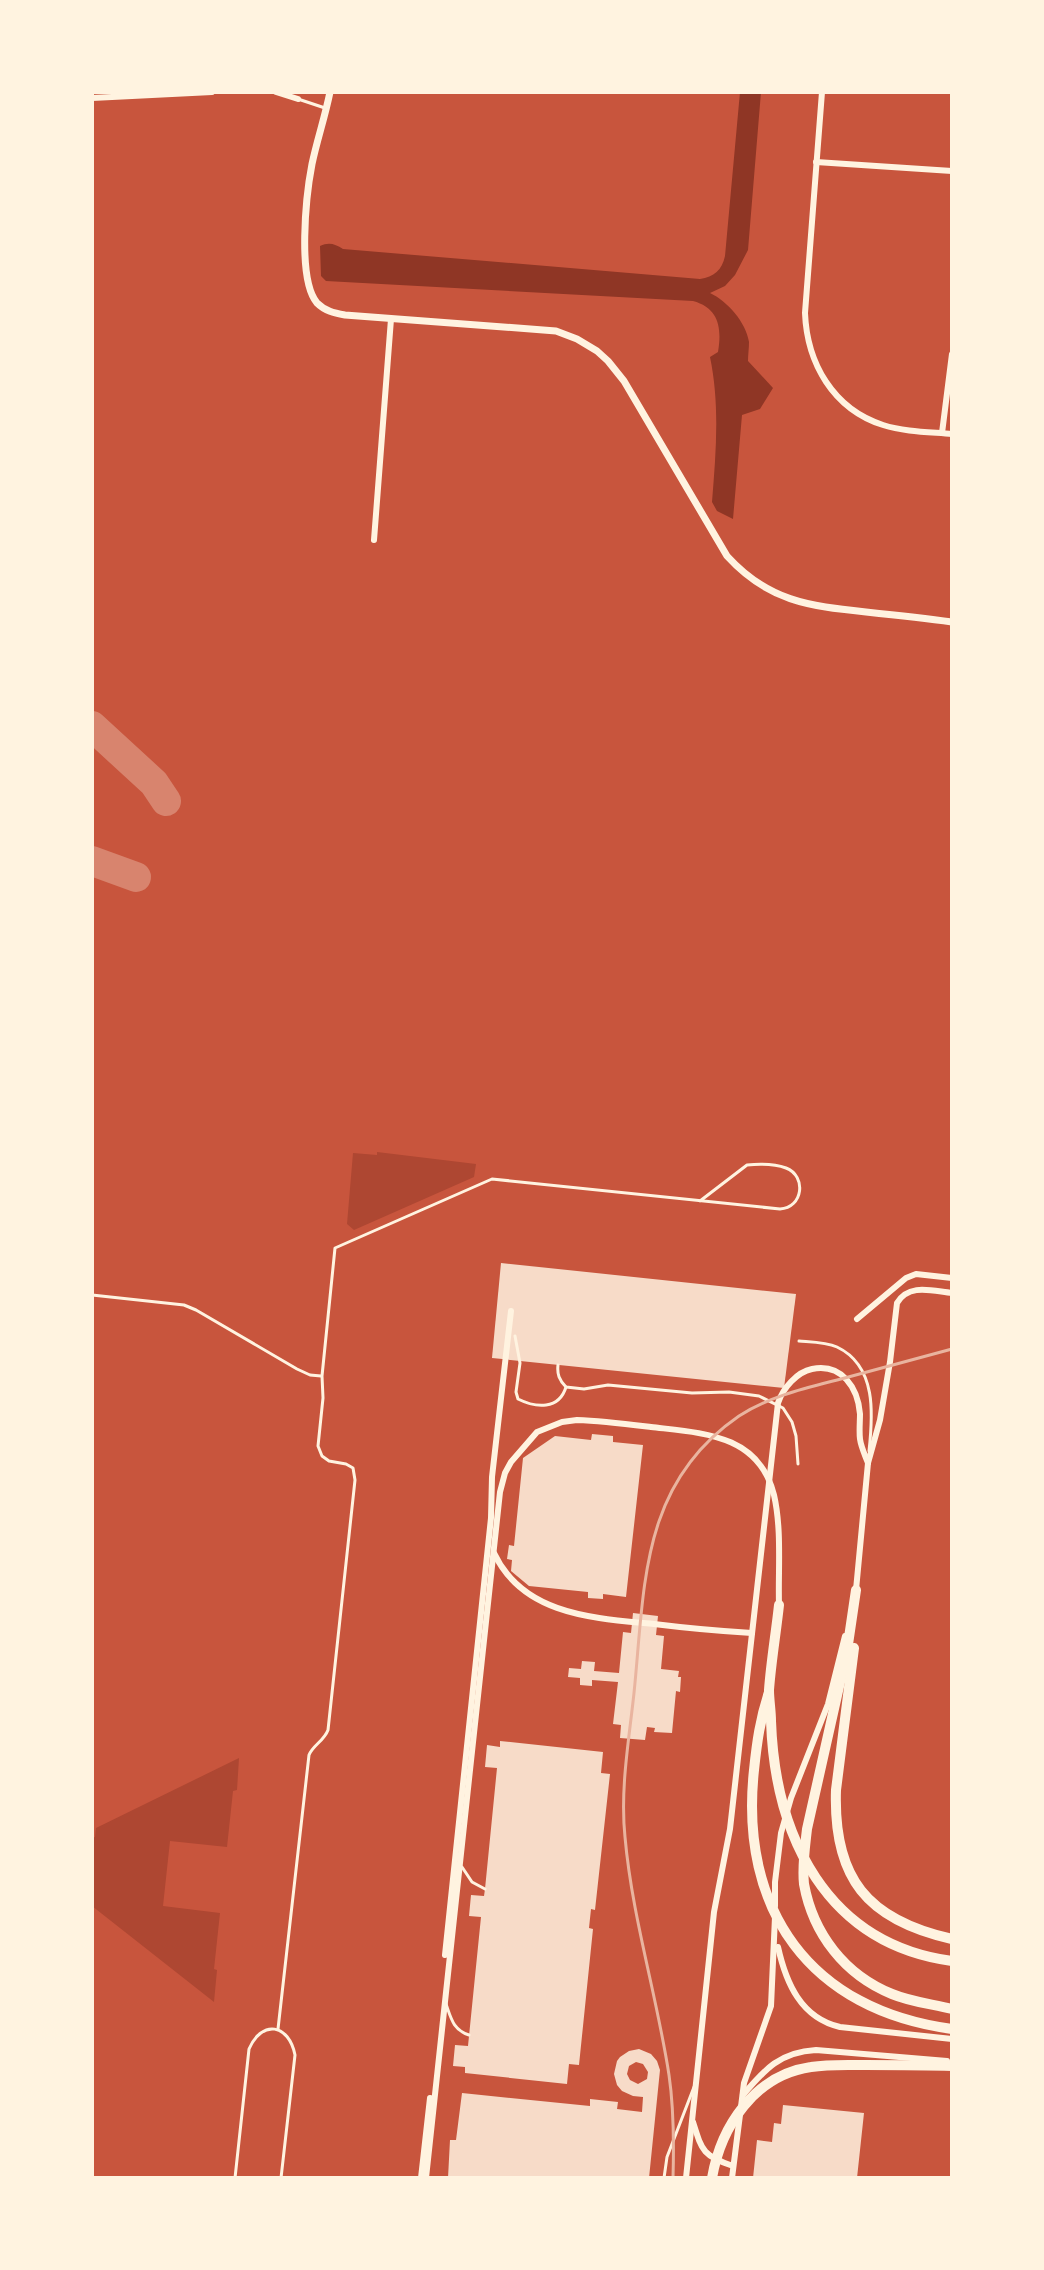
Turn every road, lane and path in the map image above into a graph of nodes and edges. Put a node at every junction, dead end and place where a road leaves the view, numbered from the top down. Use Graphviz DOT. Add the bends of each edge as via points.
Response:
graph roads {
  1 [pos="212,92"];
  2 [pos="276,92"];
  3 [pos="333,92"];
  4 [pos="822,92"];
  5 [pos="92,98"];
  6 [pos="298,99"];
  7 [pos="327,109"];
  8 [pos="816,162"];
  9 [pos="952,171"];
  10 [pos="391,319"];
  11 [pos="952,354"];
  12 [pos="942,433"];
  13 [pos="952,434"];
  14 [pos="374,540"];
  15 [pos="952,622"];
  16 [pos="700,1201"];
  17 [pos="952,1278"];
  18 [pos="951,1291"];
  19 [pos="92,1295"];
  20 [pos="511,1311"];
  21 [pos="857,1319"];
  22 [pos="515,1336"];
  23 [pos="799,1341"];
  24 [pos="558,1365"];
  25 [pos="322,1376"];
  26 [pos="566,1387"];
  27 [pos="868,1463"];
  28 [pos="798,1464"];
  29 [pos="488,1542"];
  30 [pos="856,1590"];
  31 [pos="779,1605"];
  32 [pos="752,1633"];
  33 [pos="769,1692"];
  34 [pos="460,1864"];
  35 [pos="485,1889"];
  36 [pos="776,1936"];
  37 [pos="952,1939"];
  38 [pos="952,1961"];
  39 [pos="444,1996"];
  40 [pos="952,2009"];
  41 [pos="278,2029"];
  42 [pos="952,2029"];
  43 [pos="469,2035"];
  44 [pos="952,2039"];
  45 [pos="952,2064"];
  46 [pos="695,2083"];
  47 [pos="741,2098"];
  48 [pos="691,2118"];
  49 [pos="733,2166"];
  50 [pos="235,2178"];
  51 [pos="281,2178"];
  52 [pos="423,2178"];
  53 [pos="664,2178"];
  54 [pos="686,2178"];
  55 [pos="712,2178"];
  56 [pos="732,2178"];
  1 -- 5 [label="street"];
  2 -- 6 [label="street"];
  3 -- 7 [label="street"];
  4 -- 8 [label="street"];
  6 -- 7 [label="lane"];
  7 -- 10 [label="street" via="310,177 308,285 330,312"];
  8 -- 9 [label="street"];
  8 -- 12 [label="street" via="805,313 813,360 830,388 867,418"];
  10 -- 14 [label="street"];
  10 -- 15 [label="street" via="544,330 577,339 608,361 624,381 727,556 749,577 807,605"];
  11 -- 12 [label="street"];
  12 -- 13 [label="street"];
  16 -- 16 [label="lane" via="747,1165 787,1168 799,1183 799,1196 787,1209"];
  16 -- 25 [label="lane" via="492,1179 335,1248"];
  17 -- 21 [label="street" via="906,1278"];
  18 -- 27 [label="street" via="908,1291 897,1303 880,1420"];
  19 -- 25 [label="lane" via="196,1310 305,1373"];
  20 -- 29 [label="street"];
  22 -- 26 [label="lane" via="518,1399 552,1405"];
  23 -- 27 [label="lane" via="836,1347 865,1377 873,1414"];
  24 -- 26 [label="lane"];
  25 -- 41 [label="lane" via="318,1446 329,1461 350,1466 355,1480 328,1730 309,1755"];
  26 -- 28 [label="lane" via="759,1396 783,1408 792,1422"];
  27 -- 30 [label="street"];
  27 -- 32 [label="street" via="854,1388 829,1369 799,1375 778,1403"];
  29 -- 32 [label="street" via="501,1568 528,1594 571,1614"];
  29 -- 52 [label="street"];
  30 -- 36 [label="street" via="828,1704 781,1833"];
  30 -- 37 [label="highway" via="854,1650 839,1759 840,1847 874,1904 904,1924"];
  30 -- 40 [label="highway" via="816,1785 804,1882 817,1926 857,1976 894,1995"];
  31 -- 33 [label="highway"];
  31 -- 34 [label="street" via="774,1496 763,1469 745,1450 710,1434 591,1421 562,1422 537,1432 516,1455 500,1492"];
  32 -- 46 [label="street"];
  33 -- 38 [label="highway" via="781,1801 814,1877 830,1899 869,1930 924,1956"];
  33 -- 42 [label="highway" via="759,1723 751,1823 758,1871 777,1917 811,1965 842,1991 889,2015"];
  34 -- 35 [label="lane" via="472,1882"];
  34 -- 39 [label="street"];
  36 -- 44 [label="street" via="794,1992 819,2019 840,2027"];
  36 -- 47 [label="street" via="771,2006"];
  39 -- 43 [label="lane" via="452,2023"];
  39 -- 52 [label="street"];
  41 -- 50 [label="lane" via="259,2034 249,2049"];
  41 -- 51 [label="lane" via="295,2055"];
  45 -- 47 [label="street" via="805,2050 776,2061"];
  45 -- 55 [label="highway" via="834,2065 782,2076 749,2099 727,2128"];
  46 -- 48 [label="street"];
  46 -- 53 [label="lane"];
  47 -- 49 [label="street"];
  48 -- 49 [label="street" via="704,2151"];
  48 -- 54 [label="street"];
  49 -- 56 [label="street"];
}
